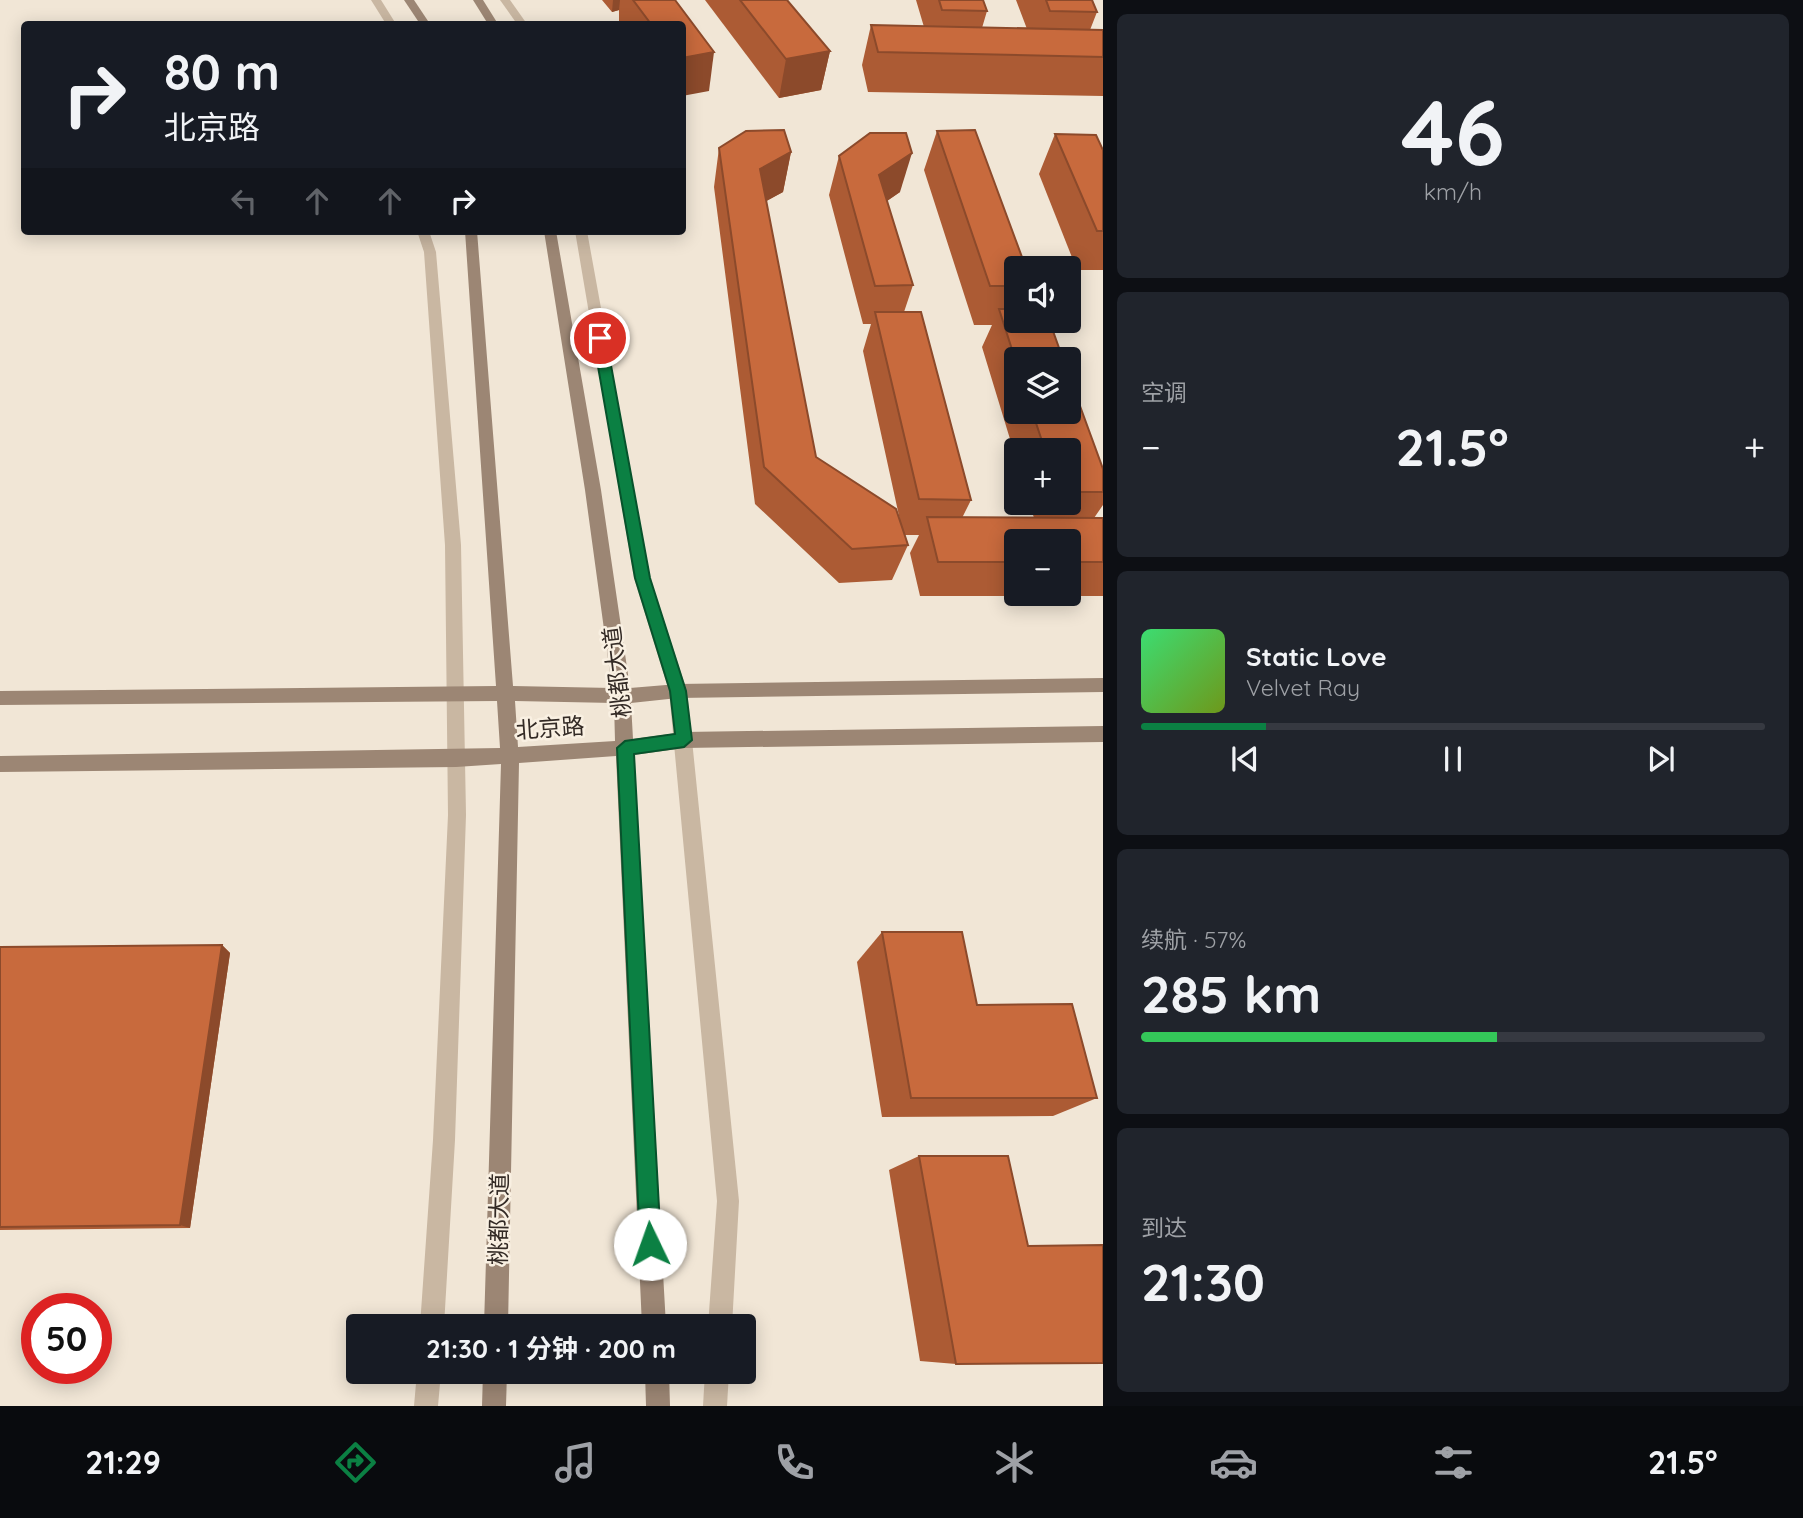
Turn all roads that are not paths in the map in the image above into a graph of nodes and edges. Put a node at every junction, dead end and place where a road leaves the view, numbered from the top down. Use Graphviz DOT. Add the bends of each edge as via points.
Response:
graph roads {
  1 [pos="376,0"];
  2 [pos="409,0"];
  3 [pos="478,0"];
  4 [pos="505,0"];
  5 [pos="388,21"];
  6 [pos="423,21"];
  7 [pos="491,21"];
  8 [pos="520,21"];
  9 [pos="424,235"];
  10 [pos="471,235"];
  11 [pos="551,235"];
  12 [pos="581,235"];
  13 [pos="1103,685"];
  14 [pos="678,691"];
  15 [pos="508,693"];
  16 [pos="456,694"];
  17 [pos="622,696"];
  18 [pos="0,698"];
  19 [pos="1103,734"];
  20 [pos="684,740"];
  21 [pos="625,748"];
  22 [pos="510,755"];
  23 [pos="456,759"];
  24 [pos="0,764"];
  25 [pos="433,1314"];
  26 [pos="496,1314"];
  27 [pos="653,1314"];
  28 [pos="721,1314"];
  29 [pos="428,1384"];
  30 [pos="495,1384"];
  31 [pos="657,1384"];
  32 [pos="716,1384"];
  33 [pos="426,1406"];
  34 [pos="494,1406"];
  35 [pos="658,1406"];
  36 [pos="715,1406"];
  1 -- 5 [label="street"];
  2 -- 6 [label="main road"];
  3 -- 7 [label="main road"];
  4 -- 8 [label="street"];
  9 -- 16 [label="street" via="430,253 453,545"];
  10 -- 15 [label="main road, 桃都大道"];
  11 -- 17 [label="main road, 桃都大道"];
  12 -- 14 [label="street" via="642,578"];
  13 -- 14 [label="main road, 北京路"];
  14 -- 17 [label="main road, 北京路"];
  14 -- 20 [label="street"];
  15 -- 16 [label="main road, 北京路"];
  15 -- 17 [label="main road, 北京路"];
  15 -- 22 [label="main road, 桃都大道"];
  16 -- 18 [label="main road, 北京路"];
  16 -- 23 [label="street"];
  17 -- 21 [label="main road, 桃都大道"];
  19 -- 20 [label="main road, 北京路"];
  20 -- 21 [label="main road, 北京路"];
  20 -- 28 [label="street" via="728,1201"];
  21 -- 22 [label="main road, 北京路"];
  21 -- 27 [label="main road, 桃都大道"];
  22 -- 23 [label="main road, 北京路"];
  22 -- 26 [label="main road, 桃都大道"];
  23 -- 24 [label="main road, 北京路"];
  23 -- 25 [label="street" via="444,1140"];
  29 -- 33 [label="street"];
  30 -- 34 [label="main road"];
  31 -- 35 [label="main road"];
  32 -- 36 [label="street"];
}
